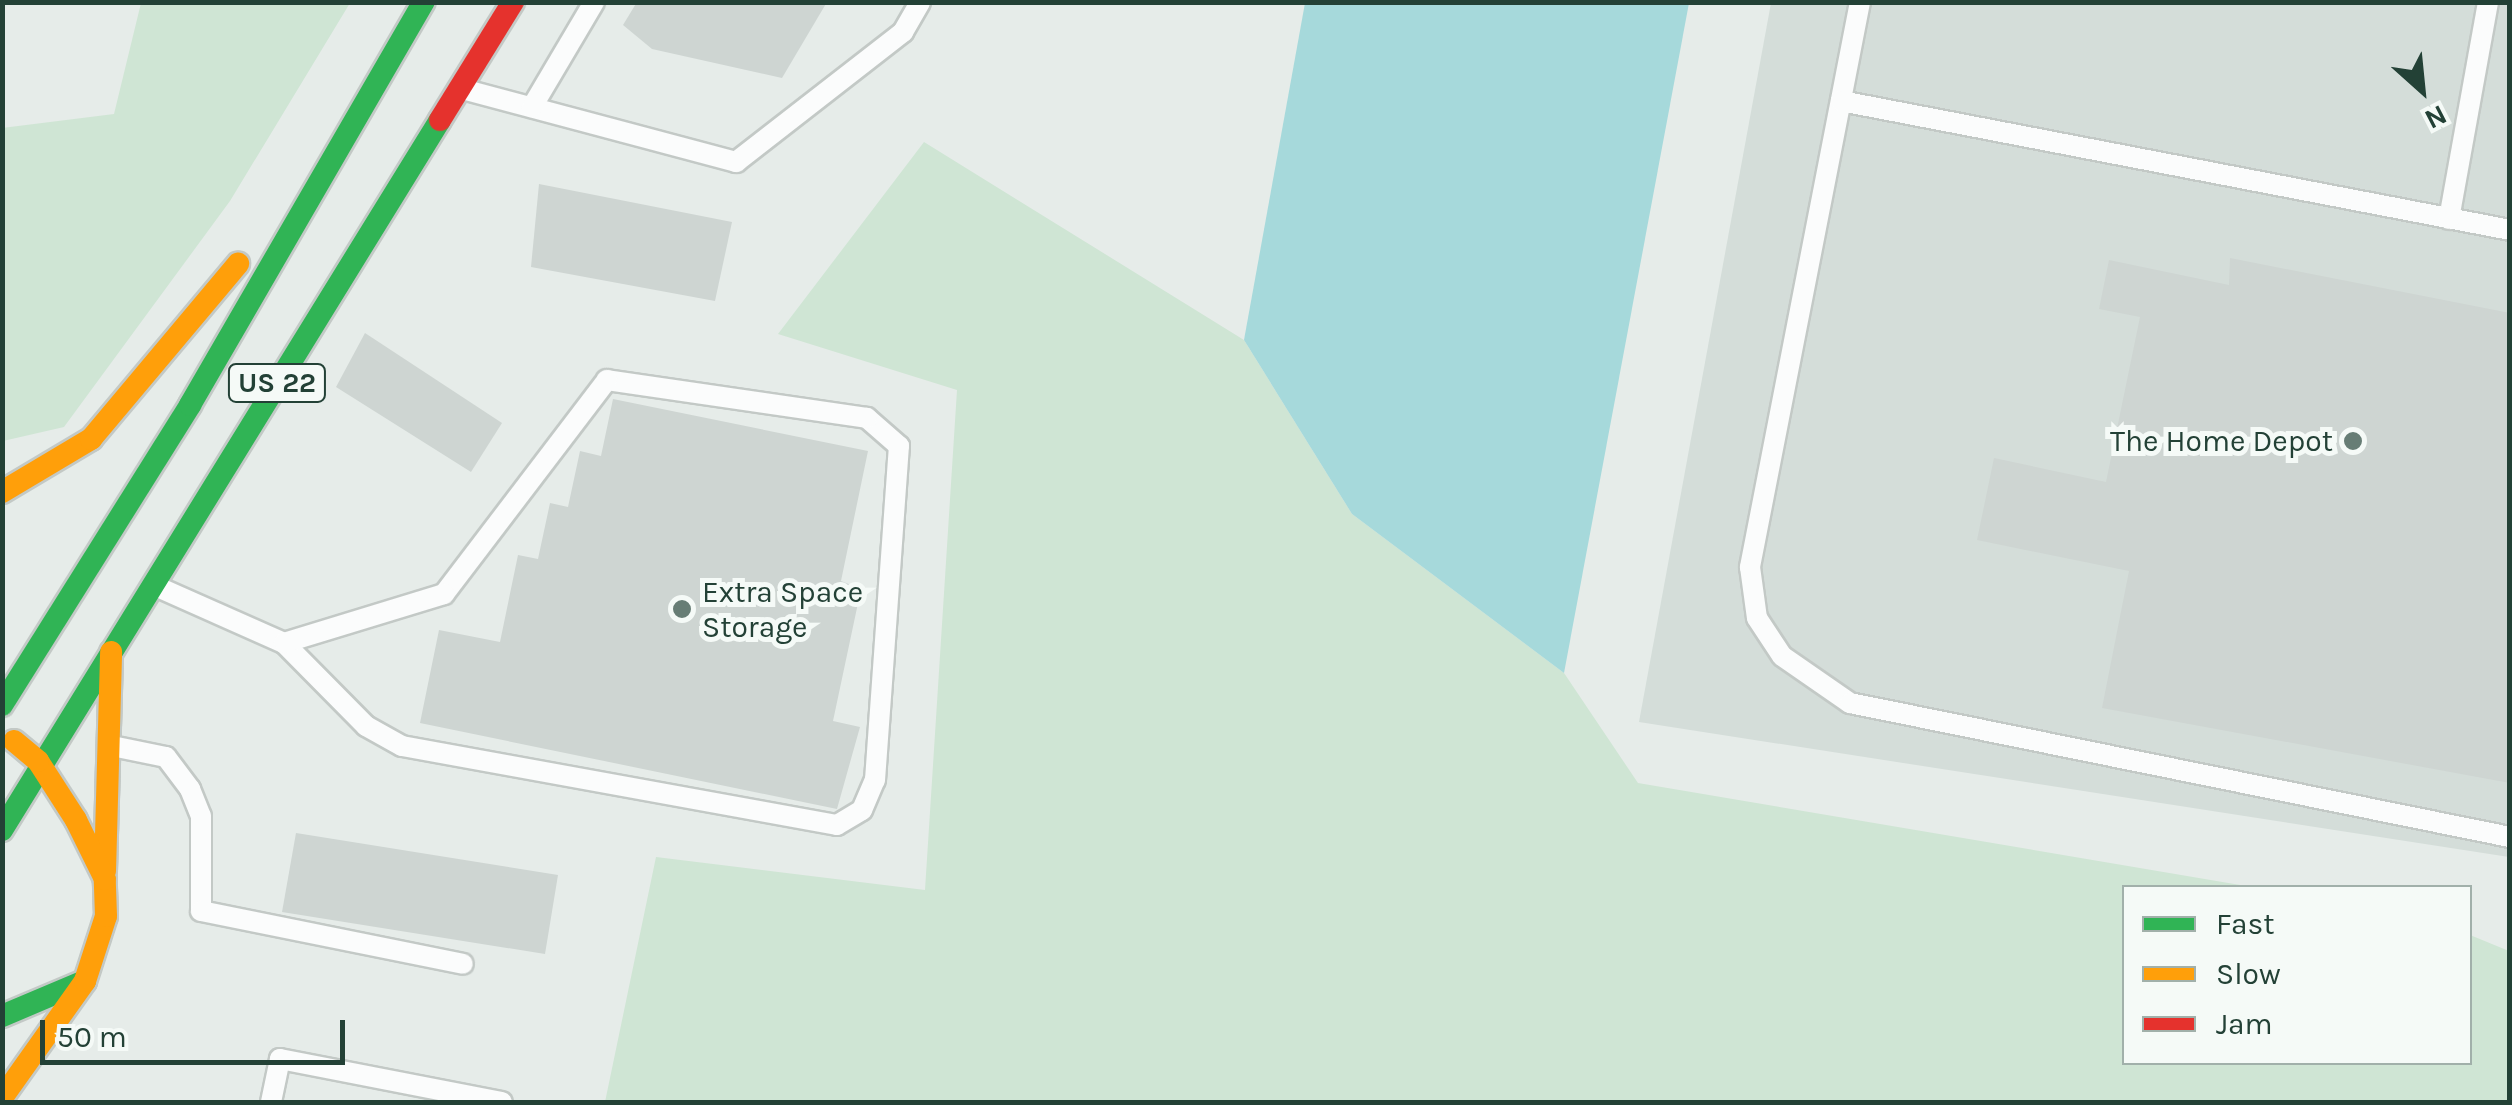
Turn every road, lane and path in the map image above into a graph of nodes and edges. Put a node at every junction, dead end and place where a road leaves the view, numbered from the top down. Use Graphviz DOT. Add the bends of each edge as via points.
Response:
graph roads {
  1 [pos="424,2"];
  2 [pos="513,2"];
  3 [pos="594,2"];
  4 [pos="920,2"];
  5 [pos="1860,2"];
  6 [pos="2488,2"];
  7 [pos="460,88"];
  8 [pos="1842,100"];
  9 [pos="532,107"];
  10 [pos="351,119"];
  11 [pos="2448,218"];
  12 [pos="2510,230"];
  13 [pos="2,463"];
  14 [pos="38,471"];
  15 [pos="2,492"];
  16 [pos="152,584"];
  17 [pos="284,643"];
  18 [pos="112,648"];
  19 [pos="2,705"];
  20 [pos="2,732"];
  21 [pos="104,746"];
  22 [pos="38,761"];
  23 [pos="2,830"];
  24 [pos="2510,838"];
  25 [pos="106,879"];
  26 [pos="464,964"];
  27 [pos="85,981"];
  28 [pos="2,1016"];
  29 [pos="3,1098"];
  30 [pos="271,1102"];
  31 [pos="502,1102"];
  1 -- 10 [label="highway, US 22"];
  2 -- 7 [label="highway, US 22"];
  3 -- 9 [label="lane"];
  4 -- 9 [label="lane" via="902,32 736,162"];
  5 -- 8 [label="lane"];
  6 -- 11 [label="lane"];
  7 -- 9 [label="lane"];
  7 -- 16 [label="highway, US 22"];
  8 -- 11 [label="lane"];
  8 -- 24 [label="lane" via="1750,568 1758,618 1782,656 1850,703"];
  10 -- 14 [label="highway" via="136,395 91,439"];
  10 -- 19 [label="highway, US 22" via="190,406"];
  11 -- 12 [label="lane"];
  13 -- 14 [label="highway"];
  14 -- 15 [label="highway"];
  16 -- 17 [label="lane"];
  16 -- 18 [label="highway, US 22"];
  17 -- 17 [label="lane" via="366,726 402,746 837,824 862,810 875,780 899,446 867,418 607,380 444,594"];
  18 -- 21 [label="highway"];
  18 -- 22 [label="highway, US 22"];
  20 -- 22 [label="highway"];
  21 -- 25 [label="highway"];
  21 -- 26 [label="lane" via="156,752 190,790 202,816 202,911"];
  22 -- 23 [label="highway, US 22"];
  22 -- 25 [label="highway"];
  25 -- 27 [label="highway" via="101,951"];
  27 -- 28 [label="highway"];
  27 -- 29 [label="highway"];
  30 -- 31 [label="lane" via="280,1059"];
}
